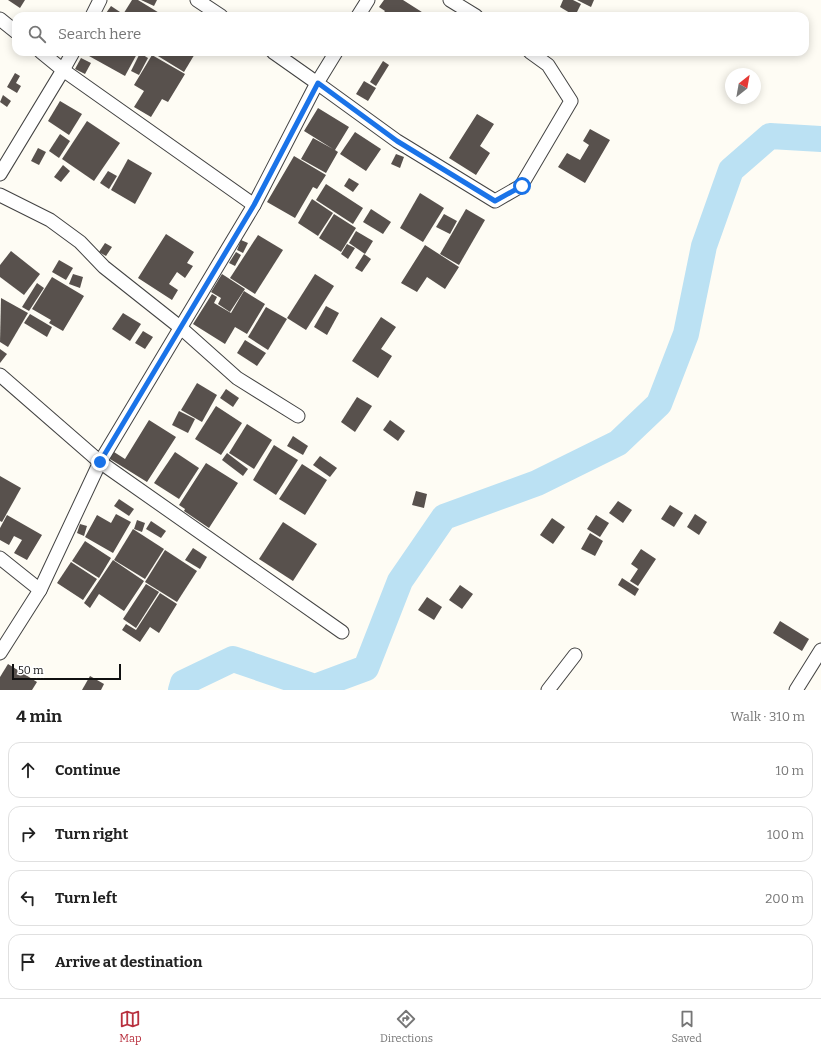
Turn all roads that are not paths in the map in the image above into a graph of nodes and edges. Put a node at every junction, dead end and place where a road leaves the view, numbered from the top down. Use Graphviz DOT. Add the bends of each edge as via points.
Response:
graph roads {
  1 [pos="100,0"];
  2 [pos="197,0"];
  3 [pos="368,0"];
  4 [pos="450,0"];
  5 [pos="94,12"];
  6 [pos="215,12"];
  7 [pos="360,12"];
  8 [pos="470,12"];
  9 [pos="0,19"];
  10 [pos="12,29"];
  11 [pos="46,56"];
  12 [pos="71,56"];
  13 [pos="279,56"];
  14 [pos="334,56"];
  15 [pos="536,56"];
  16 [pos="63,70"];
  17 [pos="318,83"];
  18 [pos="0,174"];
  19 [pos="0,195"];
  20 [pos="254,205"];
  21 [pos="181,328"];
  22 [pos="0,375"];
  23 [pos="298,416"];
  24 [pos="100,462"];
  25 [pos="0,558"];
  26 [pos="40,590"];
  27 [pos="342,632"];
  28 [pos="821,650"];
  29 [pos="0,653"];
  30 [pos="575,655"];
  31 [pos="548,690"];
  32 [pos="796,690"];
  1 -- 5 [label="street"];
  2 -- 6 [label="street"];
  3 -- 7 [label="street"];
  4 -- 8 [label="street"];
  9 -- 10 [label="street"];
  11 -- 16 [label="street"];
  12 -- 16 [label="street"];
  13 -- 17 [label="street"];
  14 -- 17 [label="street"];
  15 -- 17 [label="street" via="548,65 571,101 522,186 495,201 397,141"];
  16 -- 18 [label="street"];
  16 -- 20 [label="street"];
  17 -- 20 [label="street"];
  19 -- 21 [label="street" via="50,220 80,242 104,267"];
  20 -- 21 [label="street"];
  21 -- 23 [label="street" via="237,378"];
  21 -- 24 [label="street"];
  22 -- 24 [label="street"];
  24 -- 26 [label="street"];
  24 -- 27 [label="street"];
  25 -- 26 [label="street"];
  26 -- 29 [label="street"];
  28 -- 32 [label="street"];
  30 -- 31 [label="street"];
}
